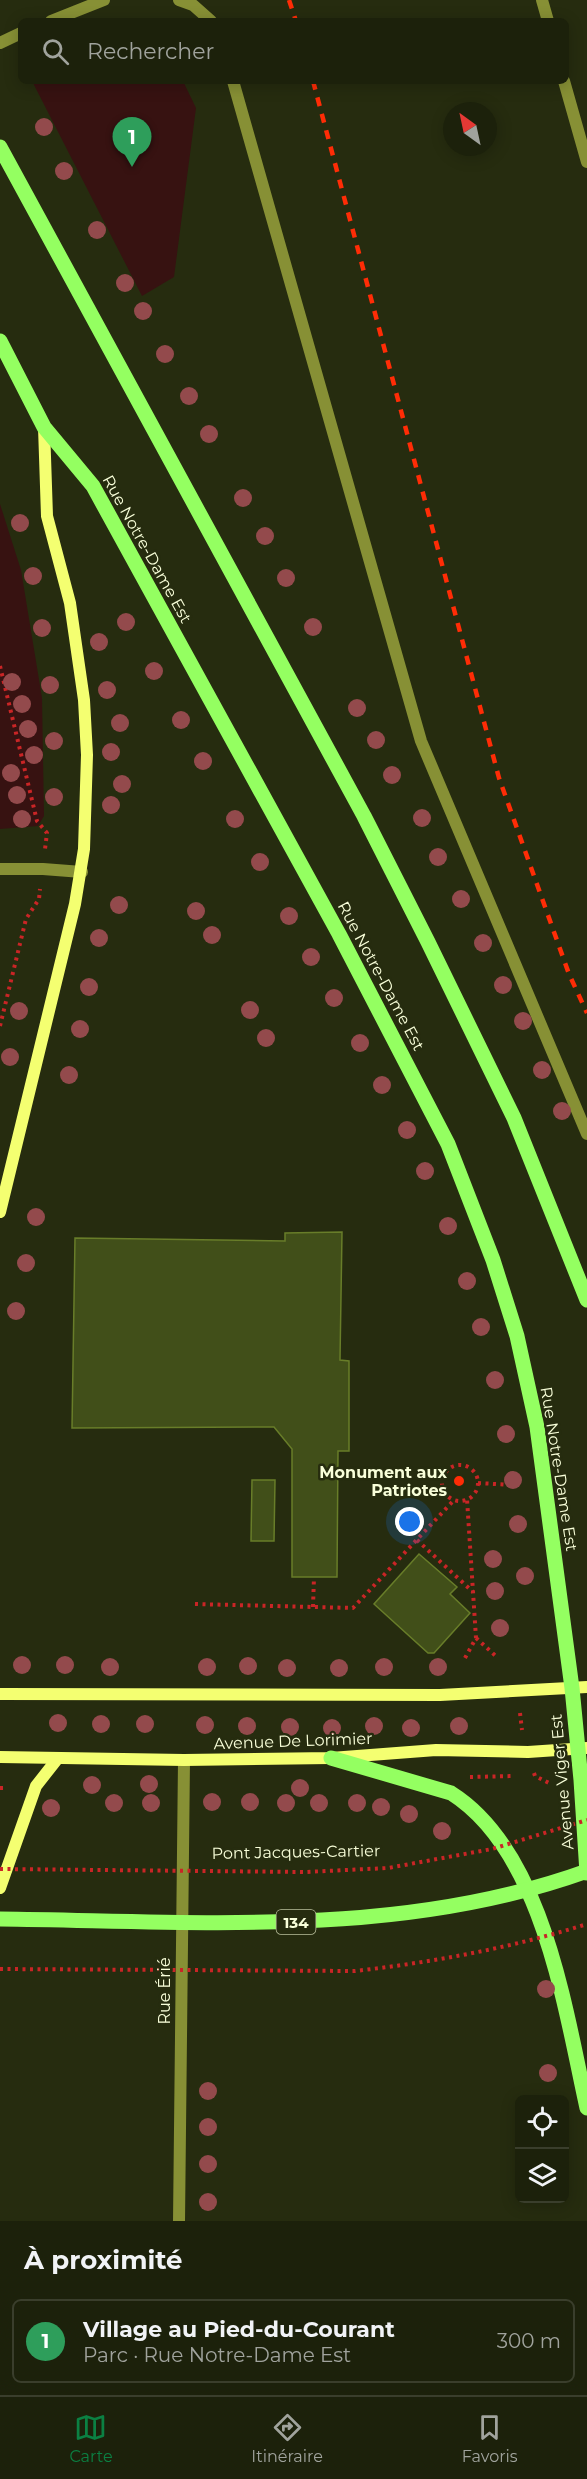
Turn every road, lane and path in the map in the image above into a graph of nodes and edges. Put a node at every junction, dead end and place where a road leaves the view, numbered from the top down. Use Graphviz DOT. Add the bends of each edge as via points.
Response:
graph roads {
  1 [pos="104,0"];
  2 [pos="179,0"];
  3 [pos="542,0"];
  4 [pos="59,18"];
  5 [pos="208,18"];
  6 [pos="547,18"];
  7 [pos="18,34"];
  8 [pos="0,43"];
  9 [pos="234,84"];
  10 [pos="565,84"];
  11 [pos="0,147"];
  12 [pos="587,162"];
  13 [pos="0,341"];
  14 [pos="44,427"];
  15 [pos="0,666"];
  16 [pos="48,833"];
  17 [pos="0,869"];
  18 [pos="82,872"];
  19 [pos="39,898"];
  20 [pos="0,1026"];
  21 [pos="587,1134"];
  22 [pos="0,1212"];
  23 [pos="587,1300"];
  24 [pos="478,1483"];
  25 [pos="512,1485"];
  26 [pos="467,1499"];
  27 [pos="454,1500"];
  28 [pos="417,1540"];
  29 [pos="314,1577"];
  30 [pos="473,1592"];
  31 [pos="195,1604"];
  32 [pos="314,1607"];
  33 [pos="476,1638"];
  34 [pos="465,1658"];
  35 [pos="498,1658"];
  36 [pos="580,1688"];
  37 [pos="0,1694"];
  38 [pos="520,1712"];
  39 [pos="522,1733"];
  40 [pos="583,1749"];
  41 [pos="0,1757"];
  42 [pos="58,1758"];
  43 [pos="331,1758"];
  44 [pos="184,1760"];
  45 [pos="532,1767"];
  46 [pos="535,1776"];
  47 [pos="460,1777"];
  48 [pos="549,1783"];
  49 [pos="0,1788"];
  50 [pos="7,1788"];
  51 [pos="587,1820"];
  52 [pos="0,1869"];
  53 [pos="587,1872"];
  54 [pos="0,1888"];
  55 [pos="0,1919"];
  56 [pos="587,1924"];
  57 [pos="0,1968"];
  58 [pos="587,2108"];
  59 [pos="179,2221"];
  1 -- 4 [label="street"];
  2 -- 5 [label="street" via="193,5"];
  3 -- 6 [label="street"];
  7 -- 8 [label="street"];
  9 -- 21 [label="street" via="422,741"];
  10 -- 12 [label="street"];
  11 -- 23 [label="main road" via="429,942 514,1118"];
  13 -- 14 [label="main road, Rue Notre-Dame Est"];
  14 -- 18 [label="main road" via="47,516 70,603 84,700 87,755"];
  14 -- 36 [label="main road, Rue Notre-Dame Est" via="93,486 339,934 448,1144 493,1260 517,1336 537,1427"];
  15 -- 16 [label="path" via="37,821"];
  17 -- 18 [label="street"];
  18 -- 22 [label="main road"];
  19 -- 20 [label="path" via="26,919"];
  24 -- 25 [label="path"];
  24 -- 26 [label="path" via="475,1493"];
  24 -- 27 [label="path" via="469,1467 452,1466 441,1481 444,1493"];
  26 -- 27 [label="path"];
  26 -- 30 [label="path"];
  27 -- 28 [label="path"];
  28 -- 30 [label="path"];
  28 -- 32 [label="path" via="353,1608"];
  29 -- 32 [label="path"];
  30 -- 33 [label="path"];
  31 -- 32 [label="path"];
  33 -- 34 [label="path"];
  33 -- 35 [label="path"];
  36 -- 37 [label="main road" via="428,1695"];
  36 -- 40 [label="main road, Avenue Viger Est"];
  38 -- 39 [label="path"];
  40 -- 43 [label="main road, Avenue De Lorimier" via="436,1750"];
  40 -- 53 [label="main road, Avenue Viger Est"];
  41 -- 42 [label="main road, Avenue De Lorimier"];
  42 -- 44 [label="main road, Avenue De Lorimier"];
  42 -- 54 [label="main road" via="36,1786"];
  43 -- 44 [label="main road, Avenue De Lorimier"];
  43 -- 58 [label="main road" via="451,1793 489,1825 535,1906 549,1947"];
  44 -- 59 [label="street, Rue Érié"];
  45 -- 46 [label="path"];
  46 -- 47 [label="path"];
  46 -- 48 [label="path"];
  49 -- 50 [label="path"];
  51 -- 52 [label="path, Pont Jacques-Cartier, bridge" via="492,1849 388,1868 305,1872"];
  53 -- 55 [label="main road, 134, bridge" via="485,1900 382,1917 276,1922"];
  56 -- 57 [label="path, bridge" via="466,1956 355,1971"];
}
